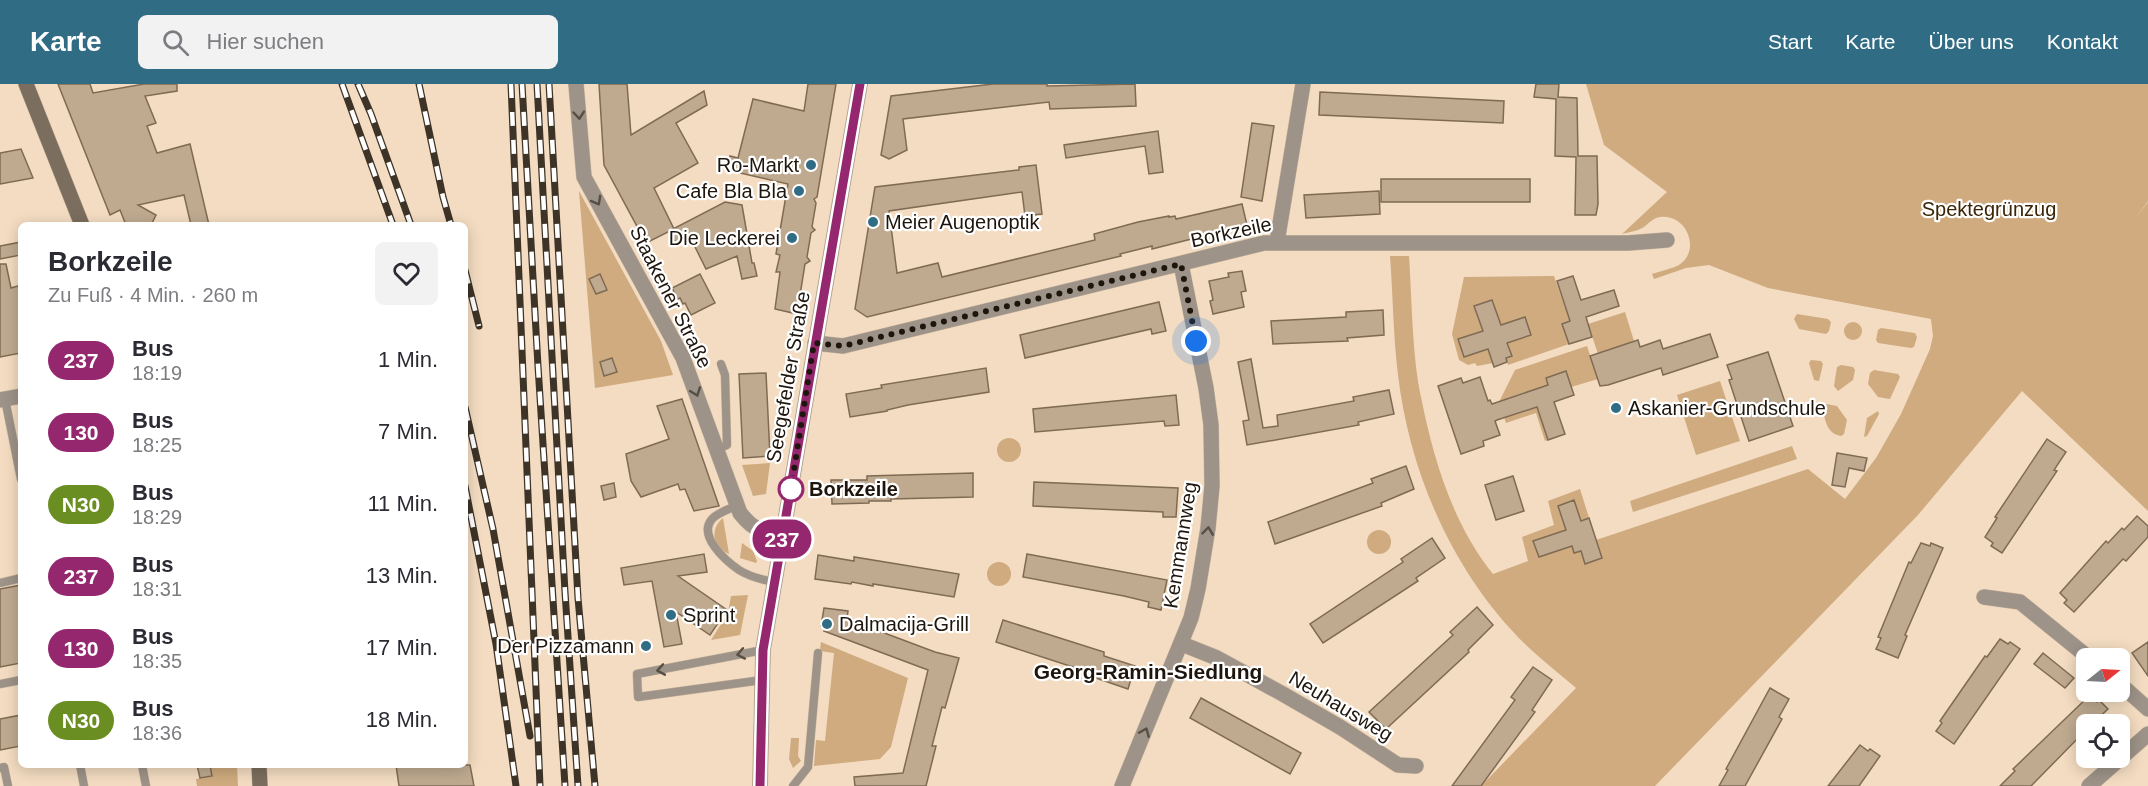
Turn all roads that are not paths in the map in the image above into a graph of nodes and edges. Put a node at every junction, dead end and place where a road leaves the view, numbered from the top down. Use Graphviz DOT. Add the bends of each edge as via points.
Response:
graph roads {
  1 [pos="26,84"];
  2 [pos="576,84"];
  3 [pos="860,84"];
  4 [pos="1303,84"];
  5 [pos="81,222"];
  6 [pos="1667,240"];
  7 [pos="1277,242"];
  8 [pos="1181,264"];
  9 [pos="814,343"];
  10 [pos="721,364"];
  11 [pos="18,397"];
  12 [pos="2,400"];
  13 [pos="717,448"];
  14 [pos="18,467"];
  15 [pos="738,505"];
  16 [pos="784,526"];
  17 [pos="18,579"];
  18 [pos="775,582"];
  19 [pos="0,583"];
  20 [pos="1984,597"];
  21 [pos="1182,644"];
  22 [pos="2078,648"];
  23 [pos="763,650"];
  24 [pos="818,653"];
  25 [pos="762,680"];
  26 [pos="18,681"];
  27 [pos="0,684"];
  28 [pos="2130,693"];
  29 [pos="2148,709"];
  30 [pos="2148,734"];
  31 [pos="1416,766"];
  32 [pos="0,768"];
  33 [pos="81,768"];
  34 [pos="143,768"];
  35 [pos="259,768"];
  36 [pos="8,786"];
  37 [pos="84,786"];
  38 [pos="146,786"];
  39 [pos="260,786"];
  40 [pos="760,786"];
  41 [pos="794,786"];
  42 [pos="1124,786"];
  43 [pos="2089,786"];
  1 -- 5 [label="main road"];
  2 -- 13 [label="street, Staakener Straße, one-way" via="584,177 683,358"];
  3 -- 9 [label="street, Seegefelder Straße"];
  4 -- 7 [label="street"];
  6 -- 7 [label="street, Borkzeile"];
  7 -- 8 [label="street, Borkzeile"];
  8 -- 9 [label="street, Borkzeile" via="843,346"];
  21 -- 8 [label="street, Kemmannweg, one-way" via="1198,589 1212,486 1206,388"];
  9 -- 16 [label="street, Seegefelder Straße"];
  10 -- 13 [label="lane" via="725,375 727,445"];
  11 -- 12 [label="street"];
  12 -- 14 [label="lane"];
  13 -- 15 [label="street, Staakener Straße"];
  15 -- 16 [label="street, Staakener Straße" via="748,524 757,529 768,531"];
  15 -- 18 [label="lane" via="710,520 707,531 711,542 740,571"];
  16 -- 18 [label="street, Seegefelder Straße"];
  17 -- 19 [label="lane"];
  18 -- 23 [label="street, Seegefelder Straße"];
  20 -- 22 [label="street" via="2020,602"];
  21 -- 31 [label="street, Neuhausweg" via="1281,693 1398,765"];
  42 -- 21 [label="street, Kemmannweg, one-way"];
  23 -- 25 [label="street, Seegefelder Straße"];
  23 -- 25 [label="lane, one-way" via="637,674 638,697"];
  24 -- 41 [label="lane" via="808,766"];
  25 -- 40 [label="street, Seegefelder Straße"];
  26 -- 27 [label="lane"];
  28 -- 29 [label="street"];
  30 -- 43 [label="street"];
  32 -- 36 [label="lane" via="4,767"];
  33 -- 37 [label="lane"];
  34 -- 38 [label="lane"];
  35 -- 39 [label="main road"];
}
